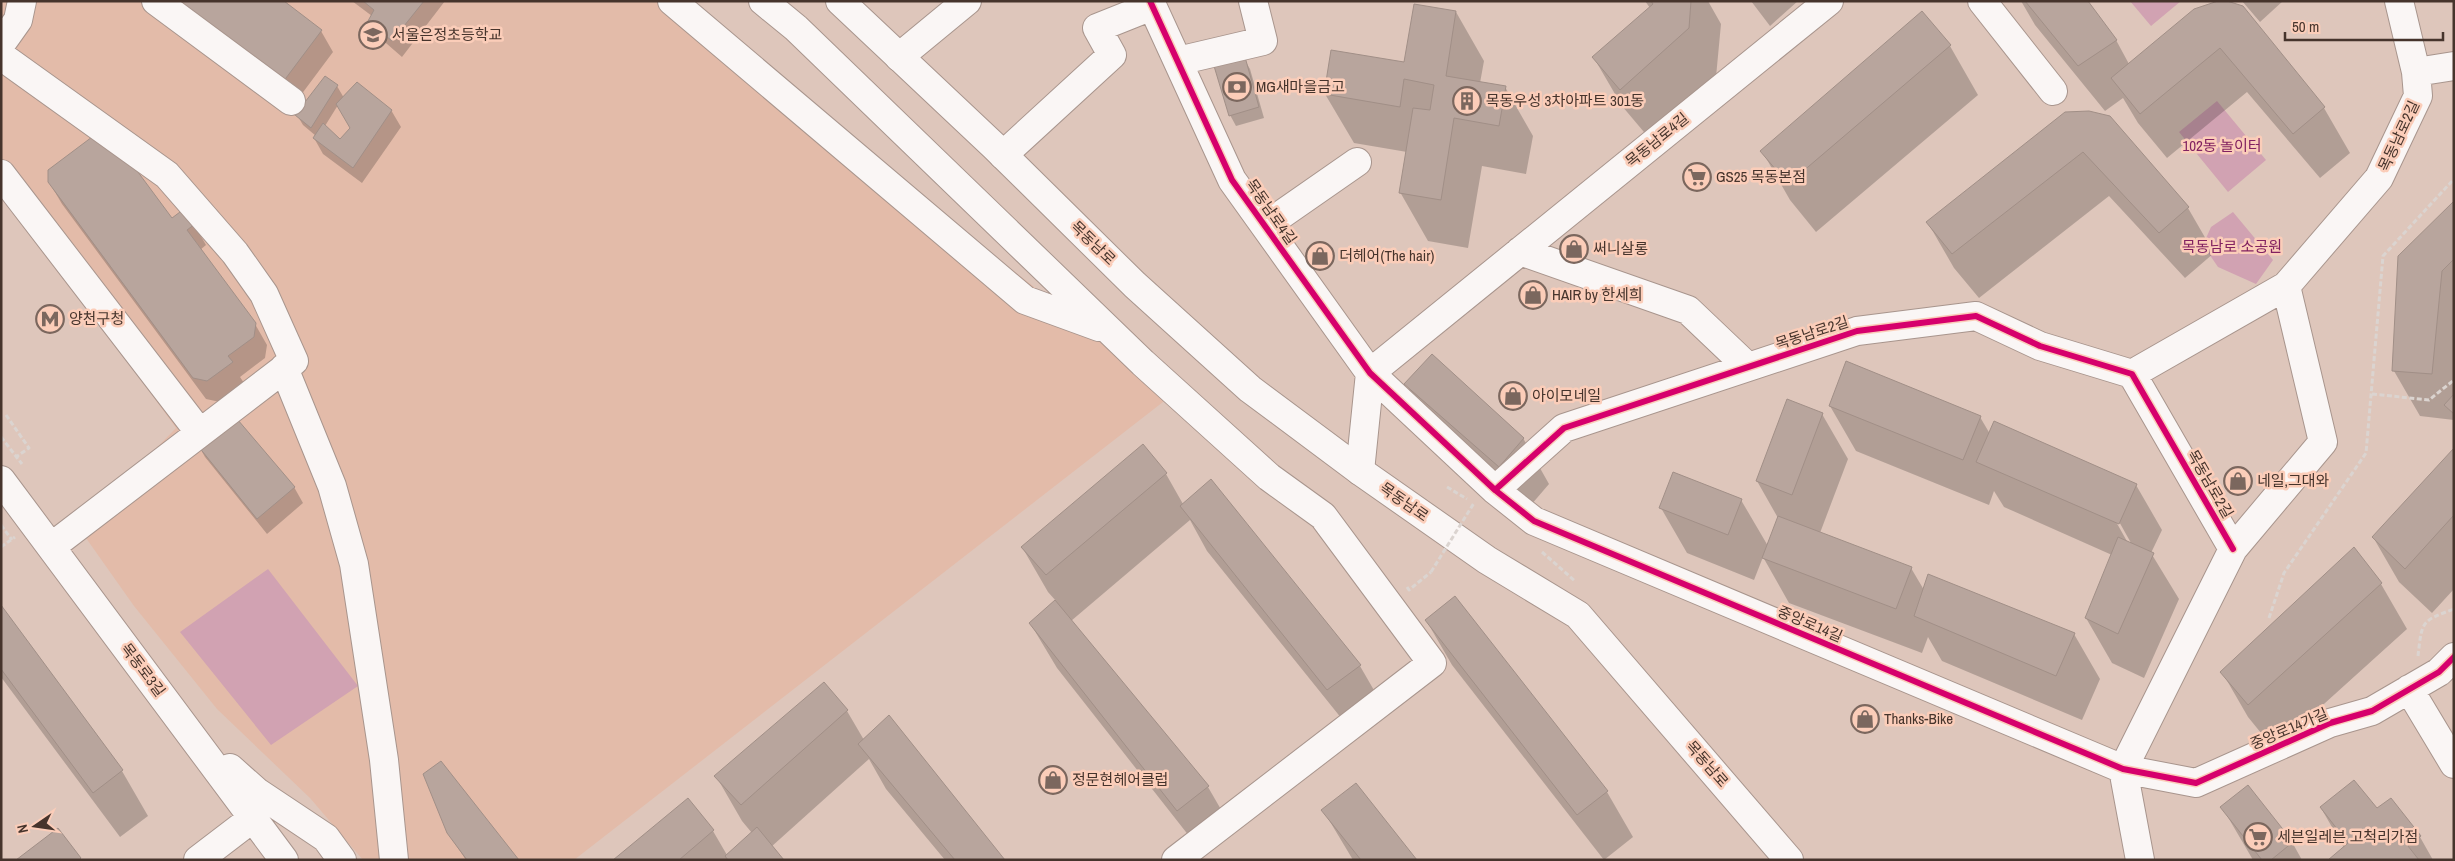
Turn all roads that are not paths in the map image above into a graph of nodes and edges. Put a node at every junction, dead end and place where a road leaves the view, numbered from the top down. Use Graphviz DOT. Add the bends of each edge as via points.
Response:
graph roads {
  1 [pos="22,1"];
  2 [pos="156,1"];
  3 [pos="672,1"];
  4 [pos="763,1"];
  5 [pos="840,1"];
  6 [pos="967,1"];
  7 [pos="1253,1"];
  8 [pos="1828,1"];
  9 [pos="1982,1"];
  10 [pos="2399,1"];
  11 [pos="1151,4"];
  12 [pos="1,44"];
  13 [pos="1,56"];
  14 [pos="899,57"];
  15 [pos="1178,61"];
  16 [pos="2454,66"];
  17 [pos="2416,72"];
  18 [pos="2053,91"];
  19 [pos="291,101"];
  20 [pos="1003,155"];
  21 [pos="1357,162"];
  22 [pos="1,174"];
  23 [pos="1265,226"];
  24 [pos="1520,251"];
  25 [pos="2286,286"];
  26 [pos="1110,331"];
  27 [pos="1748,367"];
  28 [pos="284,368"];
  29 [pos="1370,373"];
  30 [pos="2132,374"];
  31 [pos="200,433"];
  32 [pos="1360,471"];
  33 [pos="1,480"];
  34 [pos="1495,490"];
  35 [pos="51,548"];
  36 [pos="2233,549"];
  37 [pos="2454,657"];
  38 [pos="2409,690"];
  39 [pos="190,732"];
  40 [pos="2454,764"];
  41 [pos="2123,769"];
  42 [pos="253,818"];
  43 [pos="326,838"];
  44 [pos="198,860"];
  45 [pos="284,860"];
  46 [pos="342,860"];
  47 [pos="394,860"];
  48 [pos="1176,860"];
  49 [pos="1790,860"];
  50 [pos="2140,860"];
  1 -- 12 [label="street" via="18,20"];
  2 -- 19 [label="street"];
  3 -- 26 [label="street" via="1025,300"];
  4 -- 26 [label="street" via="796,28"];
  5 -- 14 [label="street, 목동남로"];
  6 -- 14 [label="street"];
  7 -- 15 [label="street" via="1263,41"];
  8 -- 24 [label="street, 목동남로4길"];
  9 -- 18 [label="street"];
  10 -- 17 [label="street, 목동남로2길"];
  11 -- 15 [label="street, 목동남로4길"];
  11 -- 20 [label="street" via="1096,28 1112,55"];
  13 -- 28 [label="street" via="167,175 235,253 264,294 294,361"];
  14 -- 20 [label="street, 목동남로"];
  15 -- 23 [label="street, 목동남로4길" via="1232,180"];
  16 -- 17 [label="street"];
  17 -- 25 [label="street, 목동남로2길" via="2418,96 2380,178"];
  20 -- 32 [label="street, 목동남로" via="1136,285 1250,389"];
  21 -- 23 [label="street"];
  22 -- 31 [label="street"];
  23 -- 29 [label="street, 목동남로4길"];
  24 -- 27 [label="street" via="1688,310"];
  24 -- 29 [label="street, 목동남로4길"];
  25 -- 30 [label="street, 목동남로2길"];
  25 -- 36 [label="street, 목동남로2길" via="2323,442"];
  26 -- 48 [label="street" via="1269,477 1323,516 1432,663"];
  27 -- 30 [label="street, 목동남로2길" via="1857,331 1976,316 2040,346"];
  27 -- 34 [label="street, 목동남로2길" via="1564,428"];
  28 -- 31 [label="street"];
  28 -- 47 [label="street" via="332,486 354,564 384,760"];
  29 -- 32 [label="street"];
  29 -- 34 [label="street, 목동남로4길"];
  30 -- 36 [label="street, 목동남로2길"];
  31 -- 35 [label="street"];
  32 -- 49 [label="street, 목동남로" via="1487,560 1578,614"];
  33 -- 35 [label="street, 목동로3길"];
  34 -- 41 [label="street, 중앙로14길" via="1534,521"];
  35 -- 39 [label="street, 목동로3길"];
  36 -- 41 [label="street, 목동남로2길"];
  37 -- 38 [label="street, 중앙로14가길" via="2439,672"];
  38 -- 40 [label="street"];
  38 -- 41 [label="street, 중앙로14가길" via="2372,711 2330,724 2196,783"];
  39 -- 42 [label="street, 목동로3길"];
  39 -- 43 [label="street" via="257,792"];
  41 -- 50 [label="street"];
  42 -- 43 [label="street" via="284,817 300,822"];
  42 -- 44 [label="street"];
  42 -- 45 [label="street, 목동로3길"];
  43 -- 46 [label="street"];
}
